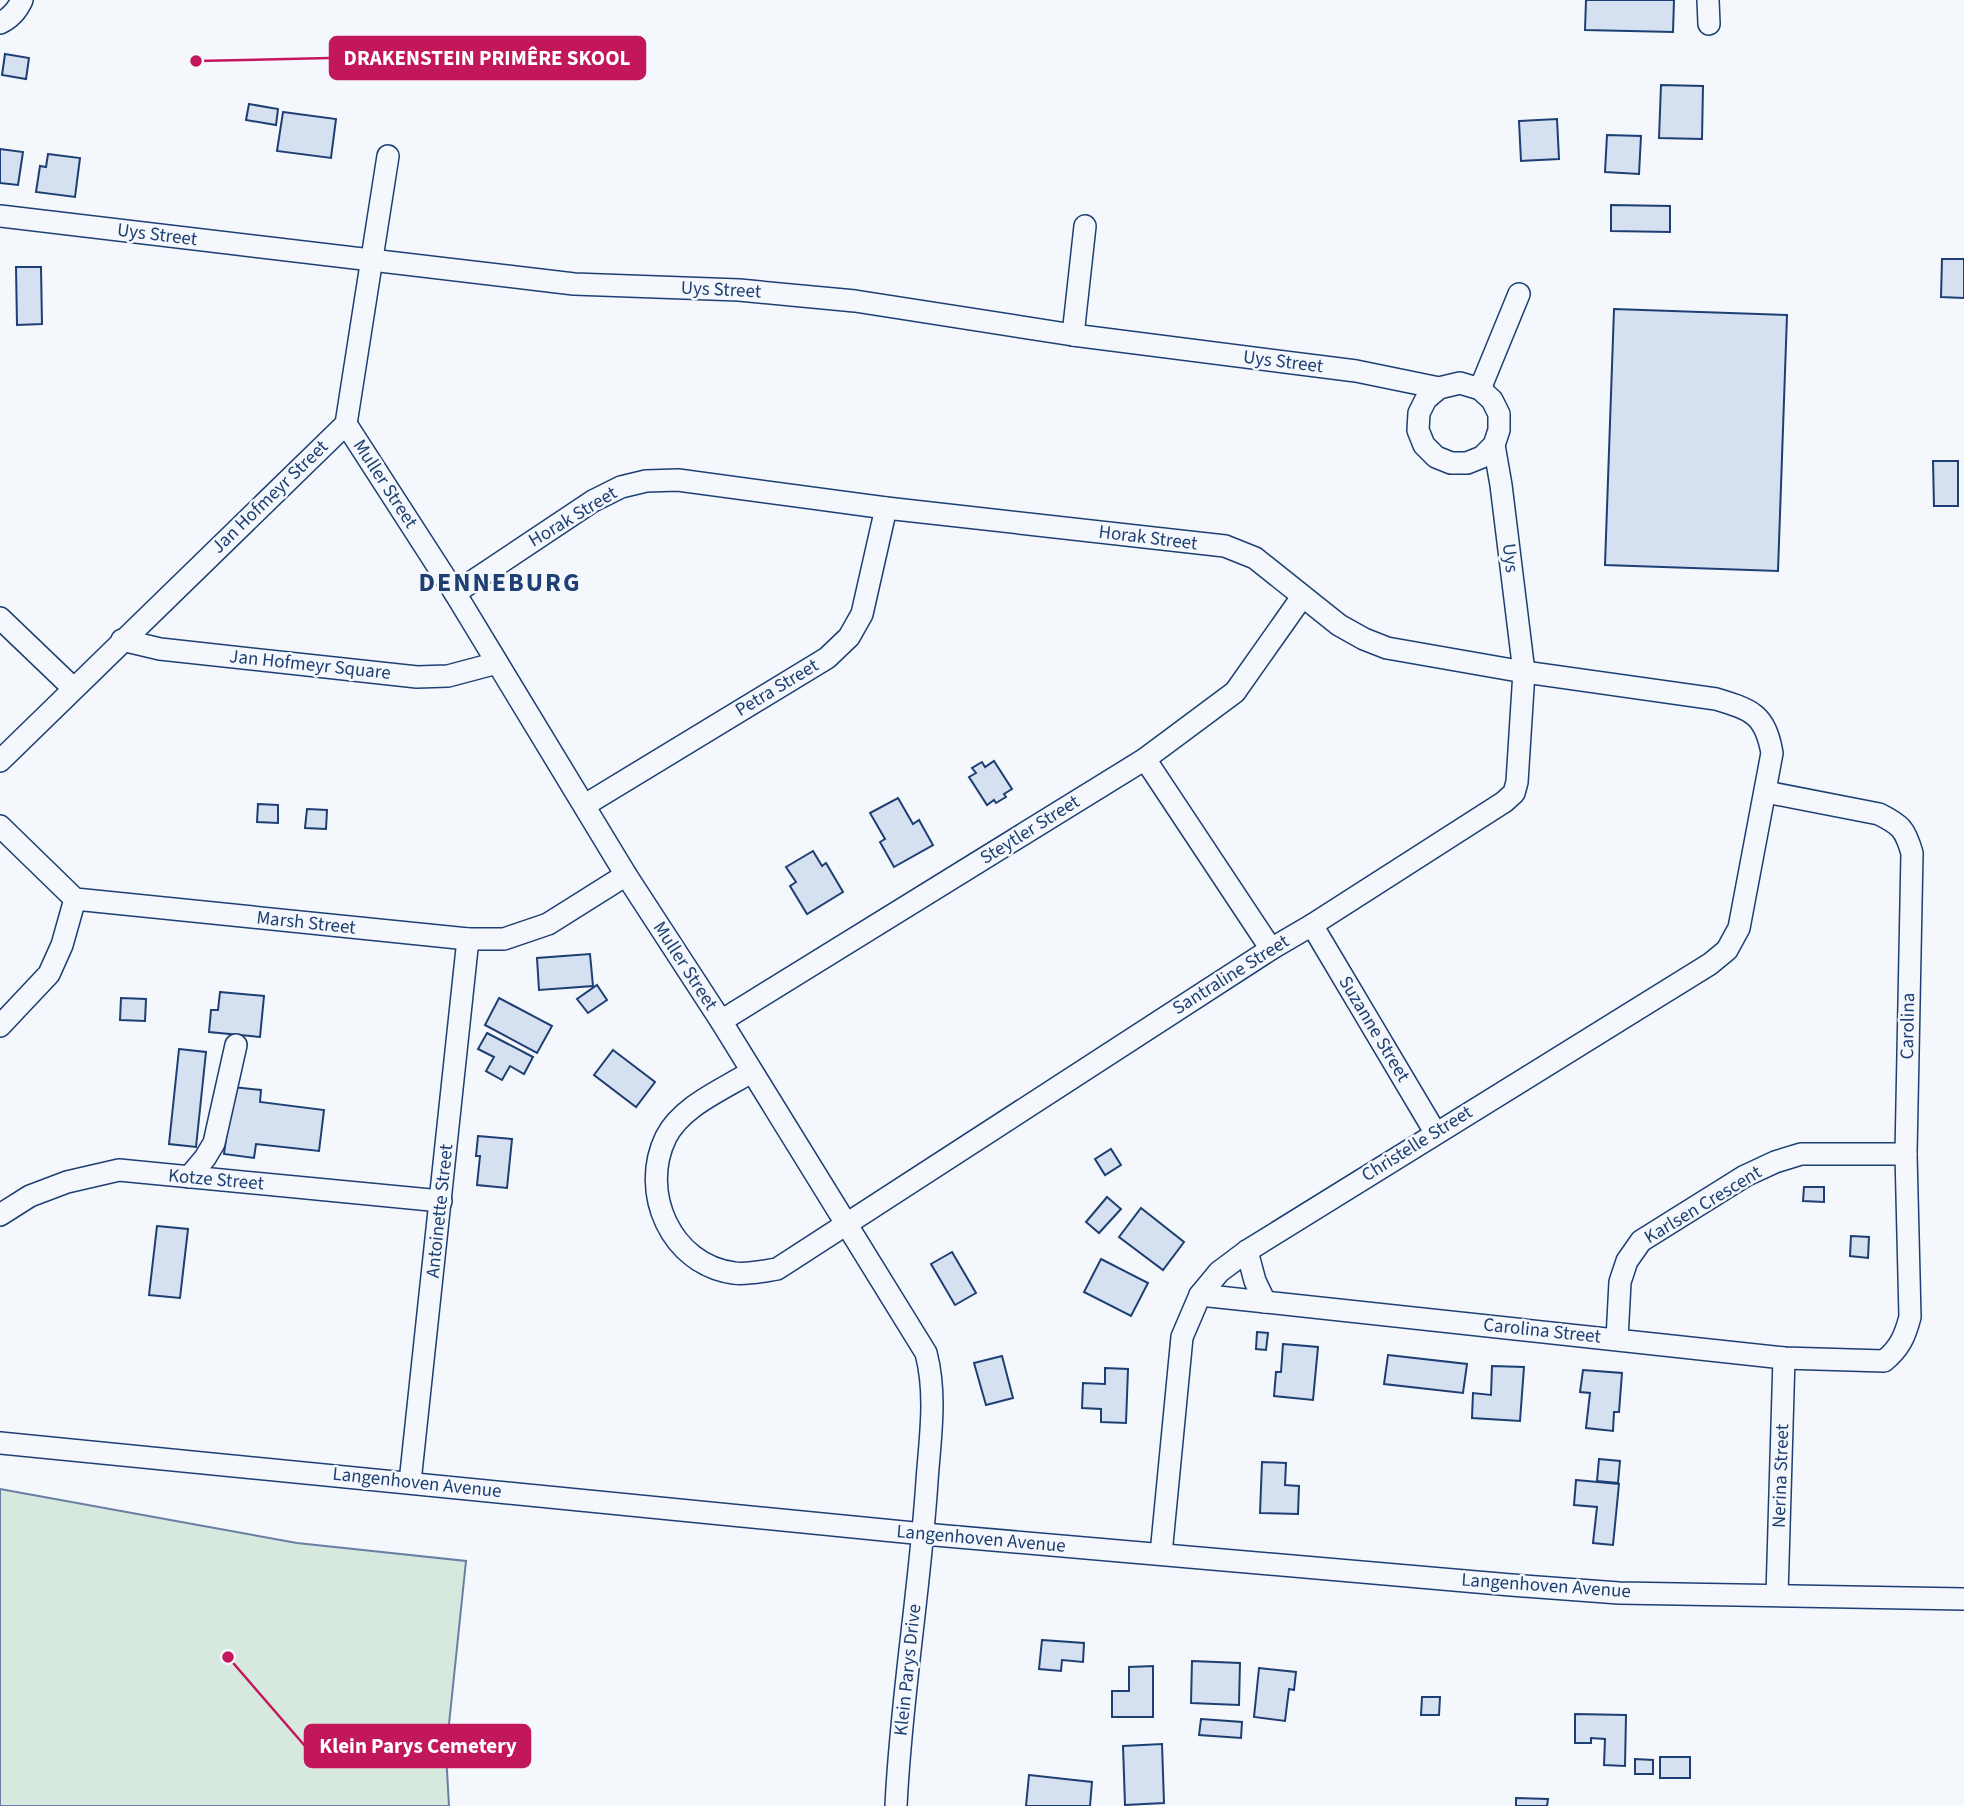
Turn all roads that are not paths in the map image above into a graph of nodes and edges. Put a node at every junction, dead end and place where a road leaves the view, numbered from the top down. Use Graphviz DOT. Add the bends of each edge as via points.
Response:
graph roads {
  1 [pos="22,0"];
  2 [pos="1708,0"];
  3 [pos="0,23"];
  4 [pos="1709,24"];
  5 [pos="388,156"];
  6 [pos="0,216"];
  7 [pos="1085,226"];
  8 [pos="373,260"];
  9 [pos="1519,293"];
  10 [pos="1073,335"];
  11 [pos="1439,388"];
  12 [pos="1480,389"];
  13 [pos="346,424"];
  14 [pos="1493,445"];
  15 [pos="887,508"];
  16 [pos="455,593"];
  17 [pos="1302,597"];
  18 [pos="0,618"];
  19 [pos="122,640"];
  20 [pos="497,663"];
  21 [pos="1524,672"];
  22 [pos="73,688"];
  23 [pos="1145,759"];
  24 [pos="0,761"];
  25 [pos="1766,792"];
  26 [pos="585,805"];
  27 [pos="4,837"];
  28 [pos="626,875"];
  29 [pos="75,900"];
  30 [pos="1312,925"];
  31 [pos="468,939"];
  32 [pos="1271,948"];
  33 [pos="721,1021"];
  34 [pos="0,1026"];
  35 [pos="236,1045"];
  36 [pos="751,1072"];
  37 [pos="1436,1132"];
  38 [pos="1906,1154"];
  39 [pos="189,1177"];
  40 [pos="442,1201"];
  41 [pos="0,1216"];
  42 [pos="847,1225"];
  43 [pos="1247,1251"];
  44 [pos="1200,1295"];
  45 [pos="1265,1302"];
  46 [pos="1617,1339"];
  47 [pos="1784,1358"];
  48 [pos="1884,1360"];
  49 [pos="0,1443"];
  50 [pos="410,1482"];
  51 [pos="924,1534"];
  52 [pos="1160,1554"];
  53 [pos="1777,1595"];
  54 [pos="1964,1599"];
  55 [pos="896,1806"];
  1 -- 3 [label="street" via="18,10"];
  2 -- 4 [label="street"];
  5 -- 8 [label="street, Jan Hofmeyr Street"];
  6 -- 8 [label="street, Uys Street"];
  7 -- 10 [label="street"];
  8 -- 10 [label="street, Uys Street" via="574,284 739,290 855,301"];
  8 -- 13 [label="street, Jan Hofmeyr Street"];
  9 -- 12 [label="street"];
  10 -- 11 [label="street, Uys Street" via="1356,371"];
  11 -- 12 [label="street" via="1460,383"];
  11 -- 14 [label="street" via="1419,413 1418,430 1424,445 1436,457 1467,463 1482,457"];
  12 -- 14 [label="street" via="1499,414"];
  13 -- 16 [label="street, Muller Street"];
  13 -- 19 [label="street, Jan Hofmeyr Street"];
  14 -- 21 [label="street, Uys"];
  15 -- 16 [label="street, Horak Street" via="678,480 646,481 593,501"];
  15 -- 17 [label="street, Horak Street" via="1225,546 1255,558"];
  15 -- 26 [label="street, Petra Street" via="862,614 849,637 827,658"];
  16 -- 20 [label="street, Muller Street"];
  17 -- 21 [label="street, Horak Street" via="1339,625 1387,648"];
  17 -- 23 [label="street, Steytler Street" via="1235,692"];
  18 -- 22 [label="street"];
  19 -- 20 [label="street, Jan Hofmeyr Square" via="160,649 417,677 448,676"];
  19 -- 22 [label="street, Jan Hofmeyr Street"];
  20 -- 26 [label="street, Muller Street"];
  21 -- 25 [label="street, Horak Street" via="1716,699 1745,708 1758,716 1768,733 1772,753"];
  21 -- 30 [label="street, Santraline Street" via="1514,793"];
  22 -- 24 [label="street, Jan Hofmeyr Street"];
  23 -- 32 [label="street"];
  23 -- 33 [label="street, Steytler Street"];
  25 -- 37 [label="street, Christelle Street" via="1740,928 1727,950"];
  25 -- 38 [label="street, Carolina" via="1879,814 1906,831 1912,853"];
  26 -- 28 [label="street, Muller Street"];
  27 -- 29 [label="street"];
  28 -- 31 [label="street, Marsh Street" via="548,924 504,939"];
  28 -- 33 [label="street, Muller Street"];
  29 -- 31 [label="street, Marsh Street"];
  29 -- 34 [label="street" via="49,974"];
  30 -- 32 [label="street, Santraline Street"];
  30 -- 37 [label="street, Suzanne Street"];
  31 -- 40 [label="street, Antoinette Street"];
  32 -- 42 [label="street, Santraline Street"];
  33 -- 36 [label="street, Muller Street"];
  35 -- 39 [label="street" via="214,1143"];
  36 -- 42 [label="street, Muller Street"];
  36 -- 42 [label="street" via="685,1113 667,1136 655,1170 658,1207 678,1242 705,1265 735,1274 777,1269"];
  37 -- 43 [label="street, Christelle Street"];
  38 -- 46 [label="street, Karlsen Crescent" via="1801,1154 1775,1162 1641,1241 1620,1282"];
  38 -- 48 [label="street, Carolina" via="1910,1317 1905,1338"];
  39 -- 40 [label="street, Kotze Street"];
  39 -- 41 [label="street, Kotze Street" via="119,1170 30,1196"];
  40 -- 50 [label="street, Antoinette Street"];
  42 -- 51 [label="street, Muller Street" via="926,1353 932,1375"];
  43 -- 44 [label="street, Christelle Street" via="1219,1272"];
  43 -- 45 [label="street"];
  44 -- 45 [label="street, Carolina Street"];
  44 -- 52 [label="street, Christelle Street" via="1182,1337"];
  45 -- 46 [label="street, Carolina Street"];
  46 -- 47 [label="street, Carolina Street"];
  47 -- 48 [label="street, Carolina Street"];
  47 -- 53 [label="street, Nerina Street"];
  49 -- 50 [label="street, Langenhoven Avenue"];
  50 -- 51 [label="street, Langenhoven Avenue"];
  51 -- 52 [label="street, Langenhoven Avenue"];
  51 -- 55 [label="street, Klein Parys Drive"];
  52 -- 53 [label="street, Langenhoven Avenue" via="1552,1588"];
  53 -- 54 [label="street, Langenhoven Avenue"];
}
